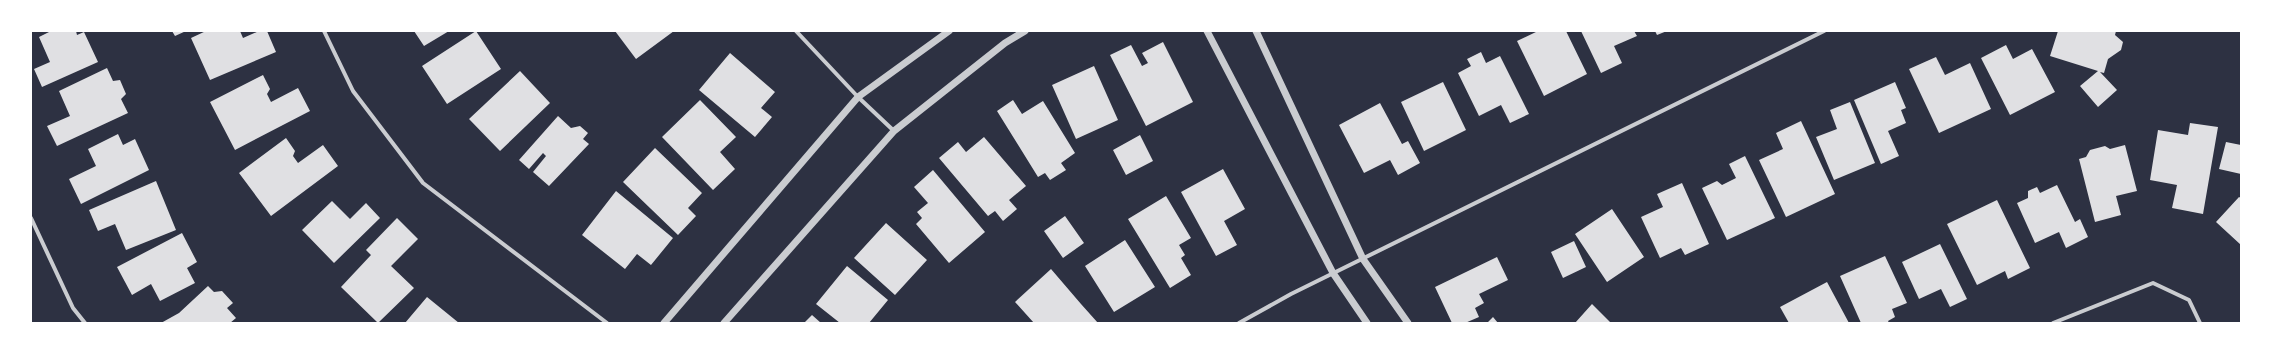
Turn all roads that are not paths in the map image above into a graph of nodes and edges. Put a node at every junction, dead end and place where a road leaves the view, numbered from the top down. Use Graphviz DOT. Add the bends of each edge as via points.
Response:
graph roads {
  1 [pos="324,31"];
  2 [pos="796,31"];
  3 [pos="949,31"];
  4 [pos="1025,31"];
  5 [pos="1207,31"];
  6 [pos="1256,31"];
  7 [pos="1824,31"];
  8 [pos="858,98"];
  9 [pos="894,131"];
  10 [pos="31,218"];
  11 [pos="1363,259"];
  12 [pos="1332,273"];
  13 [pos="85,323"];
  14 [pos="608,323"];
  15 [pos="664,323"];
  16 [pos="724,323"];
  17 [pos="1239,323"];
  18 [pos="1367,323"];
  19 [pos="1408,323"];
  20 [pos="2053,323"];
  21 [pos="2200,323"];
  1 -- 14 [label="street" via="353,91 423,183"];
  2 -- 8 [label="street"];
  3 -- 8 [label="street"];
  4 -- 9 [label="street"];
  5 -- 12 [label="street"];
  6 -- 11 [label="street"];
  7 -- 11 [label="street"];
  8 -- 9 [label="street"];
  8 -- 15 [label="street"];
  9 -- 16 [label="street"];
  10 -- 13 [label="street" via="73,308"];
  11 -- 12 [label="street"];
  11 -- 19 [label="street"];
  12 -- 17 [label="street"];
  12 -- 18 [label="street"];
  20 -- 21 [label="street" via="2153,283 2189,300"];
}
